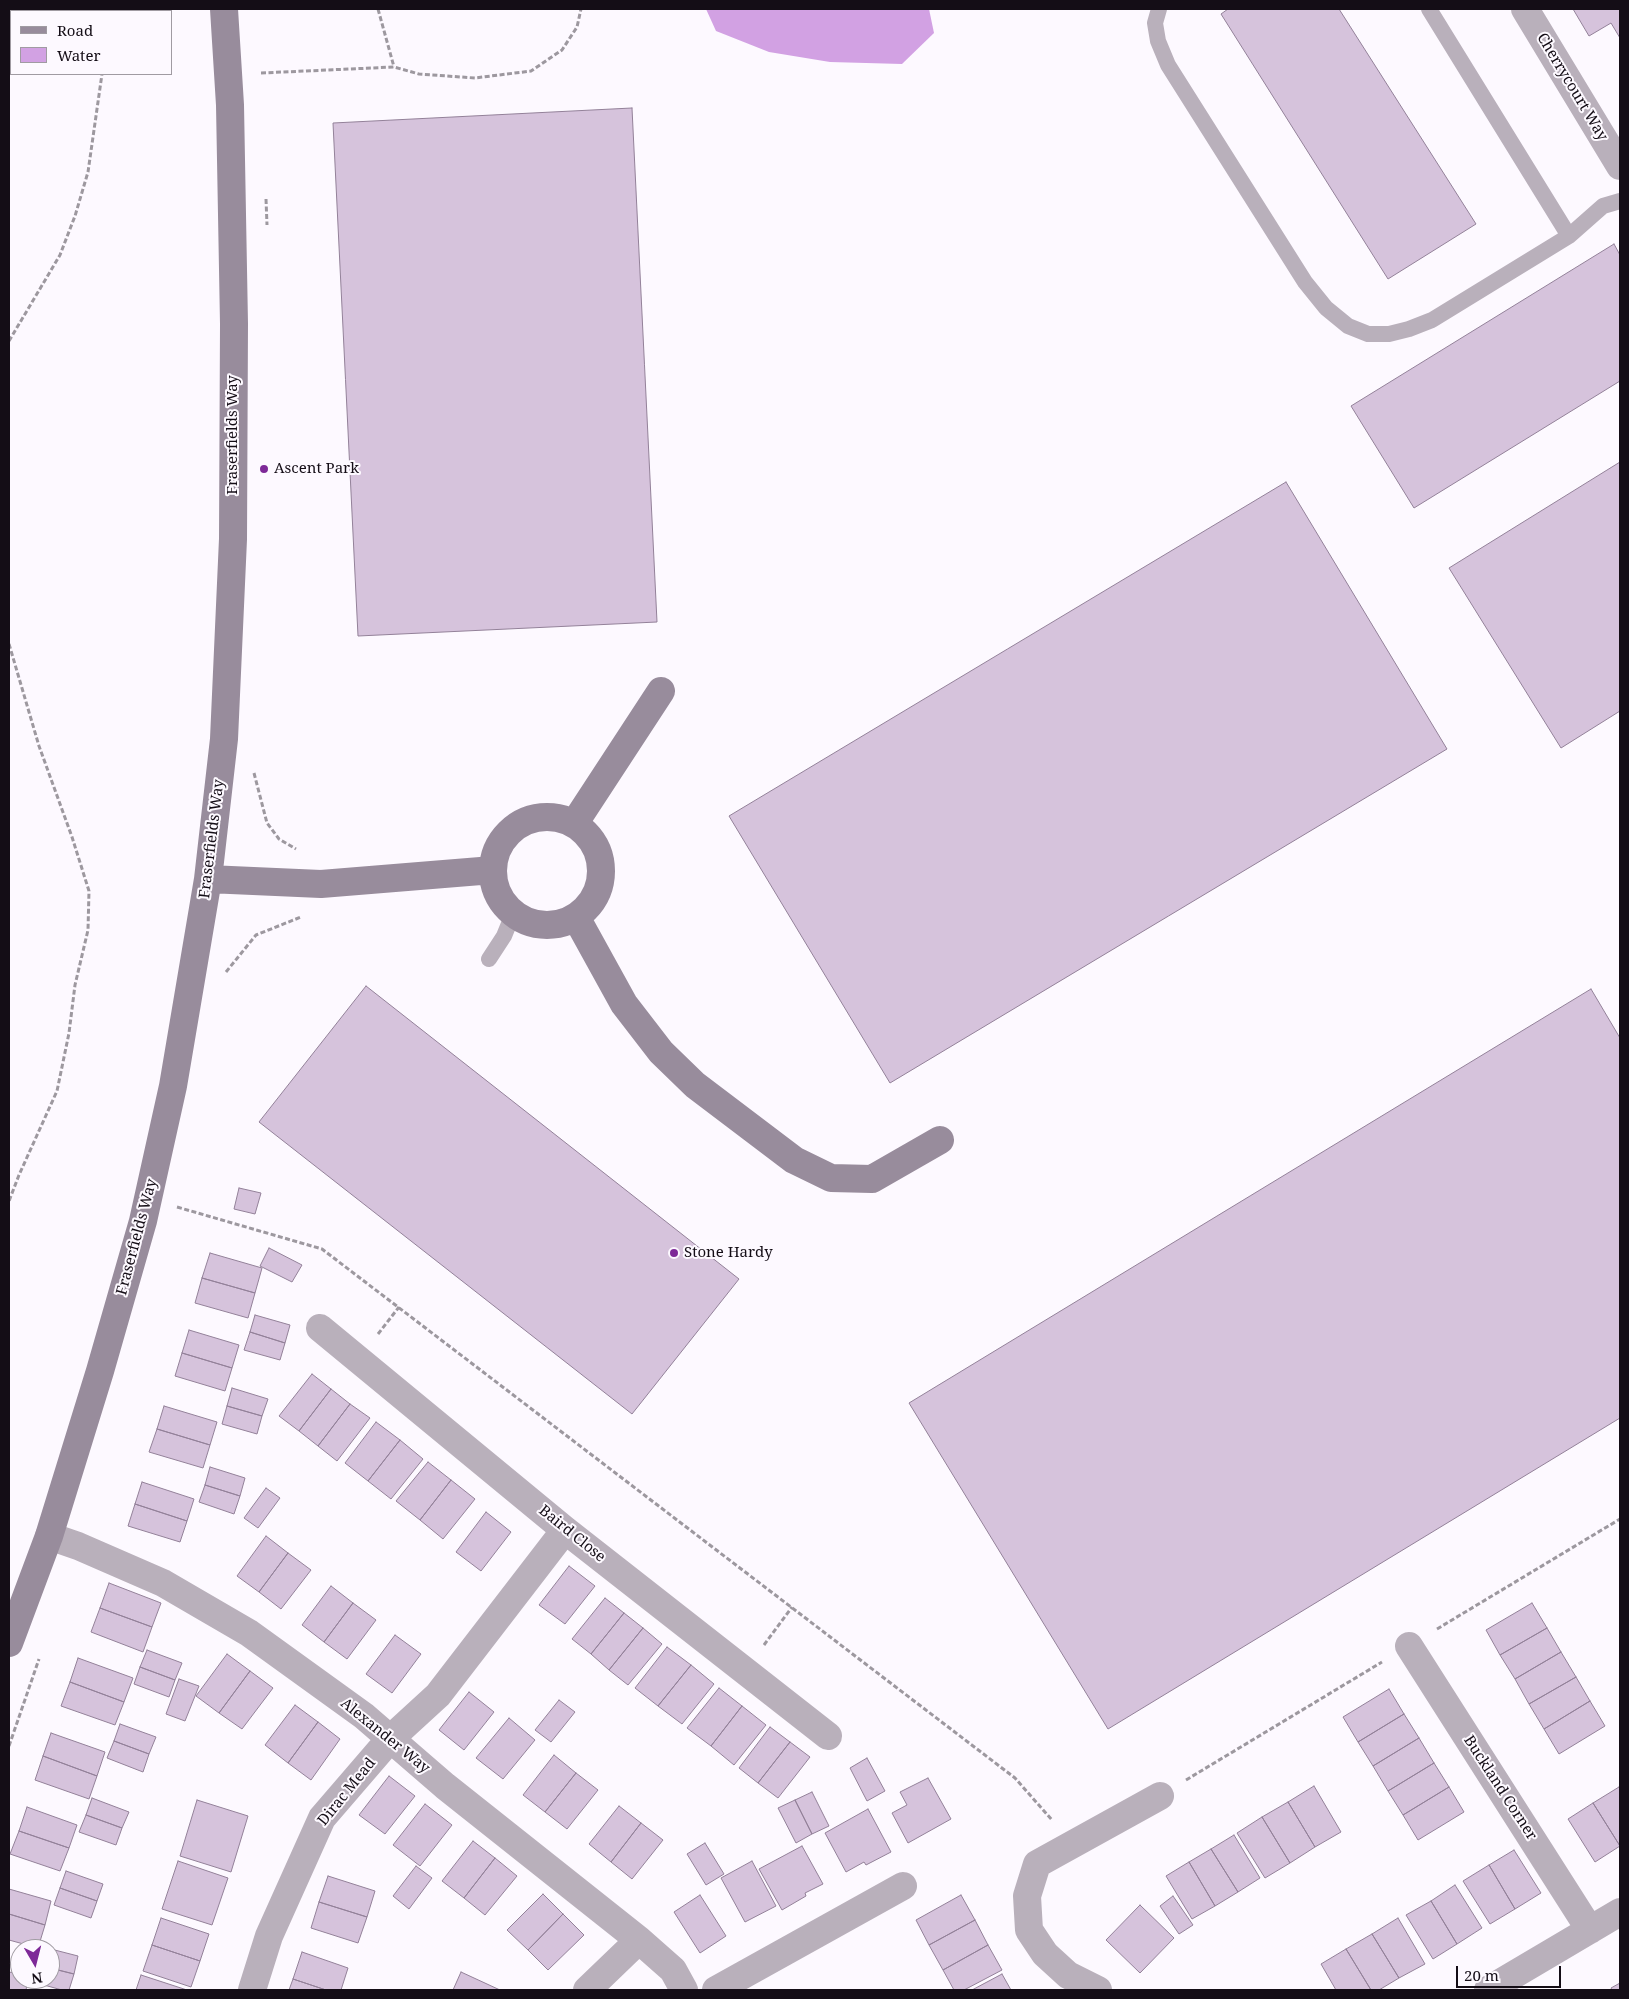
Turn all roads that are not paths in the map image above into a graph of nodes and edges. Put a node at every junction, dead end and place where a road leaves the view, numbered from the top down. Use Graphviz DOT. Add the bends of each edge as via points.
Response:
graph roads {
  1 [pos="224,9"];
  2 [pos="1159,9"];
  3 [pos="1429,9"];
  4 [pos="1525,9"];
  5 [pos="1620,164"];
  6 [pos="1620,201"];
  7 [pos="1569,236"];
  8 [pos="661,691"];
  9 [pos="574,824"];
  10 [pos="492,870"];
  11 [pos="208,879"];
  12 [pos="513,914"];
  13 [pos="576,917"];
  14 [pos="489,959"];
  15 [pos="940,1140"];
  16 [pos="320,1328"];
  17 [pos="566,1530"];
  18 [pos="49,1536"];
  19 [pos="9,1643"];
  20 [pos="1409,1646"];
  21 [pos="828,1736"];
  22 [pos="390,1739"];
  23 [pos="1160,1796"];
  24 [pos="903,1886"];
  25 [pos="1620,1912"];
  26 [pos="1590,1930"];
  27 [pos="639,1940"];
  28 [pos="252,1990"];
  29 [pos="587,1990"];
  30 [pos="684,1990"];
  31 [pos="716,1990"];
  32 [pos="1098,1990"];
  33 [pos="1488,1990"];
  1 -- 11 [label="street, Fraserfields Way" via="230,105 232,234 232,539 224,739"];
  2 -- 7 [label="lane" via="1155,24 1168,66 1305,282 1326,308 1348,326 1368,334 1389,334 1424,323"];
  3 -- 7 [label="lane"];
  4 -- 5 [label="street, Cherrycourt Way"];
  6 -- 7 [label="lane" via="1603,206"];
  8 -- 9 [label="street"];
  9 -- 10 [label="street" via="557,818 538,818 520,824 506,836 496,852"];
  9 -- 13 [label="street" via="587,834 601,862 601,878 596,893 588,907"];
  10 -- 11 [label="street" via="321,884"];
  10 -- 12 [label="street" via="502,901"];
  11 -- 18 [label="street, Fraserfields Way" via="173,1086 142,1221"];
  12 -- 13 [label="street" via="544,926"];
  12 -- 14 [label="lane"];
  13 -- 15 [label="street" via="624,1004 661,1052 695,1085 794,1160 831,1178 872,1179"];
  16 -- 17 [label="street, Baird Close"];
  17 -- 21 [label="street, Baird Close"];
  17 -- 22 [label="street, Dirac Mead" via="438,1695"];
  18 -- 19 [label="street, Fraserfields Way"];
  18 -- 22 [label="street, Alexander Way" via="163,1583 249,1633 364,1716"];
  20 -- 26 [label="street, Buckland Corner"];
  22 -- 27 [label="street, Alexander Way"];
  22 -- 28 [label="street, Dirac Mead" via="322,1818 269,1936"];
  23 -- 32 [label="street" via="1037,1864 1027,1896 1029,1930 1045,1954 1068,1975"];
  24 -- 31 [label="street"];
  25 -- 26 [label="street"];
  26 -- 33 [label="street"];
  27 -- 29 [label="street"];
  27 -- 30 [label="street, Alexander Way" via="673,1970"];
}
